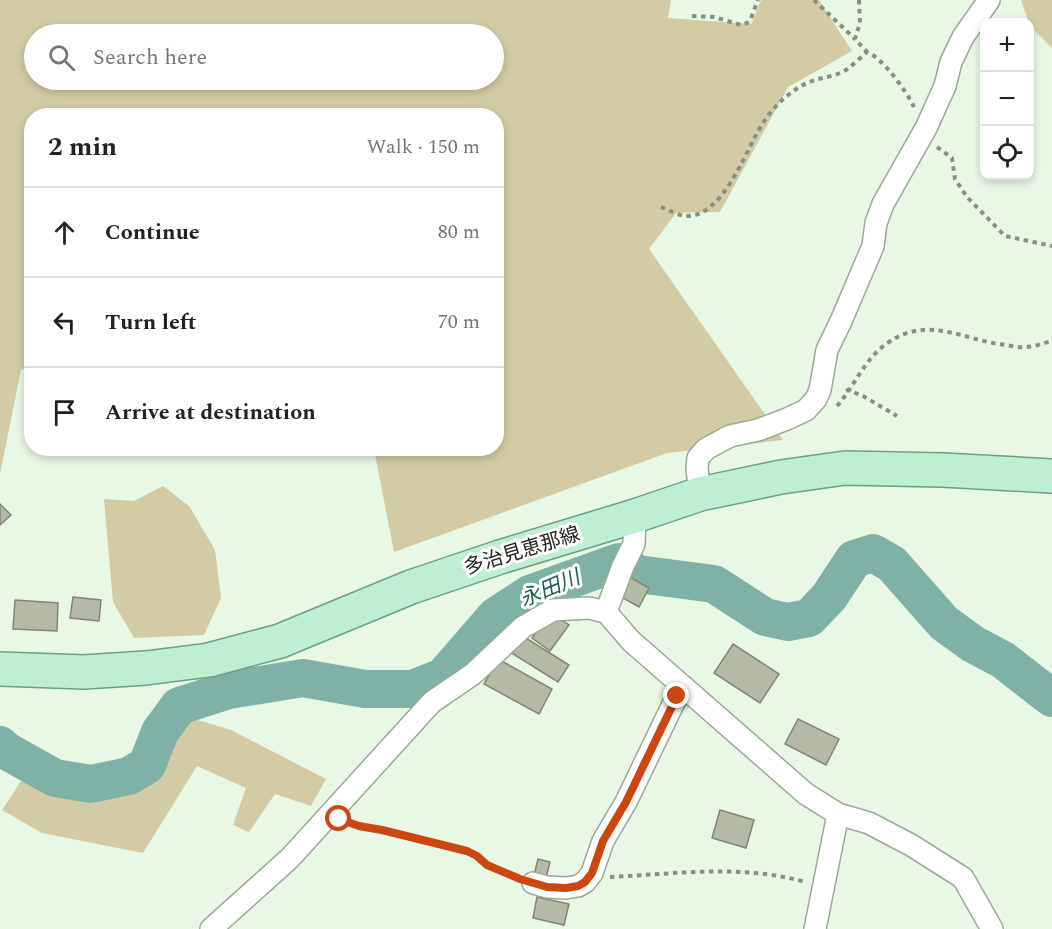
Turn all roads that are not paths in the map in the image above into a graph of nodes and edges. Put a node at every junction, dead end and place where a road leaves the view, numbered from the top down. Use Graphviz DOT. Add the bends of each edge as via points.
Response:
graph roads {
  1 [pos="989,0"];
  2 [pos="1052,476"];
  3 [pos="700,494"];
  4 [pos="635,516"];
  5 [pos="606,612"];
  6 [pos="0,669"];
  7 [pos="684,687"];
  8 [pos="838,814"];
  9 [pos="533,883"];
  10 [pos="211,929"];
  11 [pos="814,929"];
  12 [pos="992,929"];
  1 -- 3 [label="street" via="963,37 924,132 883,204 873,246 827,350 820,390 825,404 758,430 730,436 706,449 698,458"];
  2 -- 3 [label="main road, 多治見恵那線" via="845,468"];
  3 -- 4 [label="main road, 多治見恵那線"];
  4 -- 5 [label="street" via="634,544"];
  4 -- 6 [label="main road, 多治見恵那線" via="411,587 280,640 209,660 84,672"];
  5 -- 7 [label="street" via="631,641"];
  5 -- 10 [label="street" via="589,608 553,610 523,627 473,674 432,702 290,858"];
  7 -- 8 [label="street" via="806,794"];
  7 -- 9 [label="street" via="603,841 592,873 578,886 547,887"];
  8 -- 11 [label="street"];
  8 -- 12 [label="street" via="869,823 963,878"];
}
